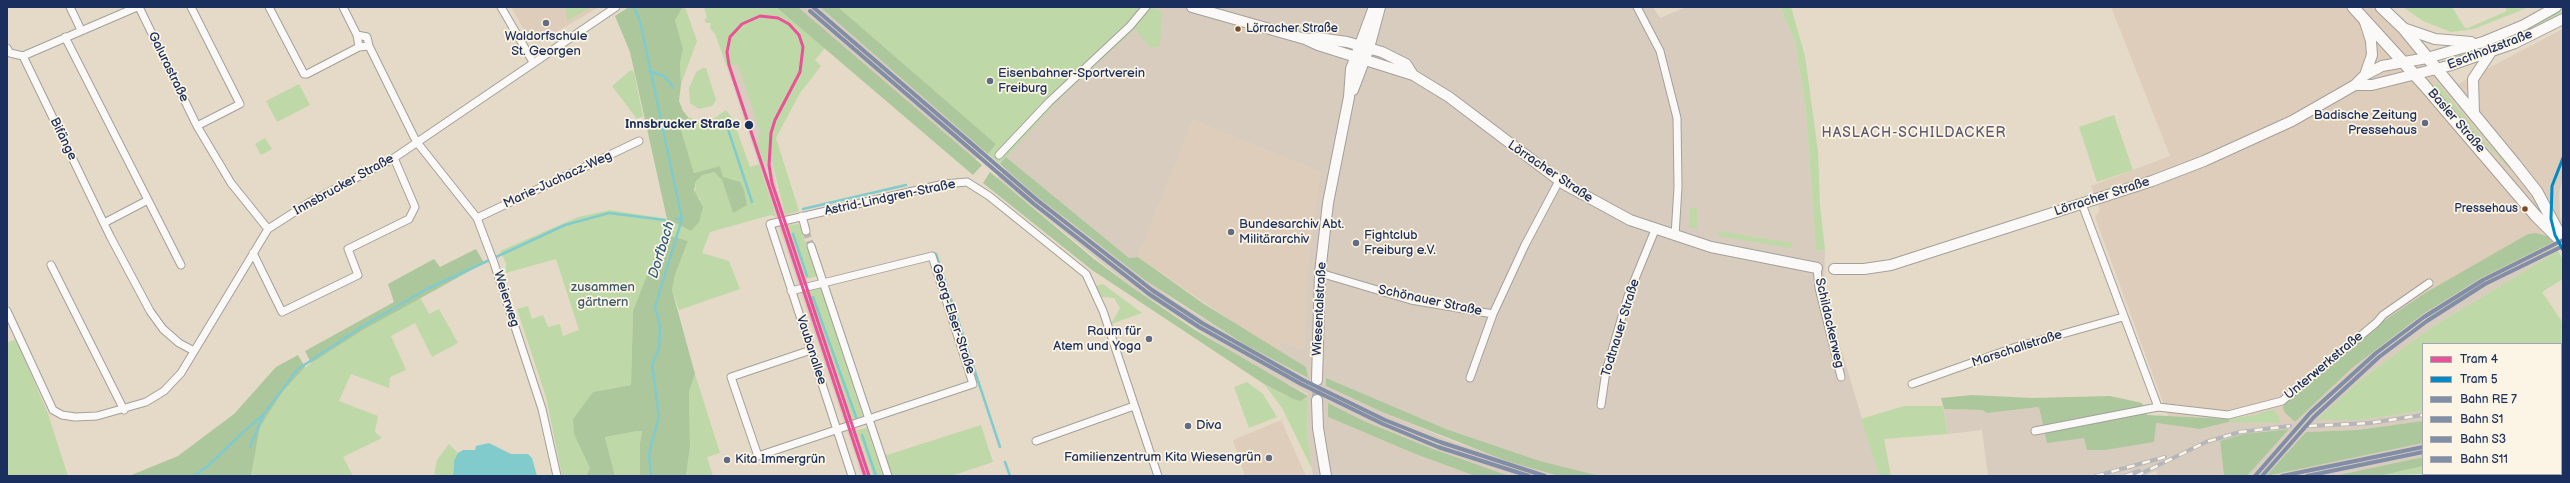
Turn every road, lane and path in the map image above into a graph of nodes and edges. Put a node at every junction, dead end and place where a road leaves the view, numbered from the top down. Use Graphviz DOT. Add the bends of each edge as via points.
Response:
graph roads {
  1 [pos="70,7"];
  2 [pos="138,7"];
  3 [pos="191,7"];
  4 [pos="269,7"];
  5 [pos="344,7"];
  6 [pos="501,7"];
  7 [pos="616,7"];
  8 [pos="1146,7"];
  9 [pos="1192,7"];
  10 [pos="1374,7"];
  11 [pos="1380,7"];
  12 [pos="1637,7"];
  13 [pos="2352,7"];
  14 [pos="2381,7"];
  15 [pos="2556,7"];
  16 [pos="2364,19"];
  17 [pos="2563,19"];
  18 [pos="2403,28"];
  19 [pos="81,30"];
  20 [pos="357,35"];
  21 [pos="65,36"];
  22 [pos="1305,39"];
  23 [pos="2482,42"];
  24 [pos="1359,45"];
  25 [pos="369,46"];
  26 [pos="359,47"];
  27 [pos="7,48"];
  28 [pos="1369,48"];
  29 [pos="2491,52"];
  30 [pos="22,56"];
  31 [pos="2427,58"];
  32 [pos="1360,59"];
  33 [pos="2403,61"];
  34 [pos="533,62"];
  35 [pos="2436,69"];
  36 [pos="2415,74"];
  37 [pos="1413,75"];
  38 [pos="2365,75"];
  39 [pos="2355,85"];
  40 [pos="2474,114"];
  41 [pos="197,126"];
  42 [pos="416,141"];
  43 [pos="639,141"];
  44 [pos="999,155"];
  45 [pos="394,158"];
  46 [pos="1559,181"];
  47 [pos="148,200"];
  48 [pos="2082,204"];
  49 [pos="802,216"];
  50 [pos="477,218"];
  51 [pos="104,223"];
  52 [pos="770,224"];
  53 [pos="268,229"];
  54 [pos="1655,230"];
  55 [pos="806,231"];
  56 [pos="1675,236"];
  57 [pos="811,246"];
  58 [pos="253,253"];
  59 [pos="51,265"];
  60 [pos="181,265"];
  61 [pos="1817,268"];
  62 [pos="1834,269"];
  63 [pos="1320,273"];
  64 [pos="823,282"];
  65 [pos="2429,284"];
  66 [pos="791,291"];
  67 [pos="7,312"];
  68 [pos="1493,314"];
  69 [pos="2122,317"];
  70 [pos="811,350"];
  71 [pos="194,351"];
  72 [pos="1841,377"];
  73 [pos="1470,378"];
  74 [pos="1317,380"];
  75 [pos="1912,384"];
  76 [pos="1317,400"];
  77 [pos="1601,405"];
  78 [pos="1134,406"];
  79 [pos="2158,407"];
  80 [pos="124,410"];
  81 [pos="869,420"];
  82 [pos="837,430"];
  83 [pos="2035,431"];
  84 [pos="1036,441"];
  85 [pos="557,476"];
  86 [pos="852,476"];
  87 [pos="888,476"];
  88 [pos="1158,476"];
  89 [pos="1326,476"];
  1 -- 19 [label="street"];
  2 -- 19 [label="street"];
  2 -- 41 [label="street, Galurastraße"];
  3 -- 41 [label="street" via="240,104"];
  4 -- 26 [label="street" via="304,74"];
  5 -- 20 [label="street"];
  6 -- 34 [label="street"];
  7 -- 34 [label="street, Innsbrucker Straße"];
  8 -- 44 [label="street" via="1130,26 1049,102"];
  9 -- 22 [label="street, Lörracher Straße"];
  10 -- 24 [label="street, Wiesentalstraße"];
  11 -- 28 [label="street, Wiesentalstraße"];
  12 -- 56 [label="street" via="1660,51 1677,118 1678,186"];
  13 -- 16 [label="main road, Basler Straße"];
  14 -- 18 [label="main road, Basler Straße"];
  15 -- 23 [label="street, Eschholzstraße" via="2524,25"];
  16 -- 33 [label="main road, Basler Straße"];
  16 -- 38 [label="street" via="2372,55"];
  17 -- 29 [label="street, Eschholzstraße"];
  18 -- 23 [label="street" via="2452,42"];
  18 -- 31 [label="main road, Basler Straße"];
  19 -- 21 [label="street"];
  20 -- 25 [label="street" via="367,37"];
  20 -- 26 [label="street"];
  21 -- 30 [label="street"];
  21 -- 47 [label="street"];
  22 -- 24 [label="street, Lörracher Straße" via="1318,38"];
  22 -- 32 [label="street, Lörracher Straße"];
  23 -- 31 [label="street, Eschholzstraße"];
  24 -- 28 [label="street, Lörracher Straße"];
  24 -- 32 [label="street, Wiesentalstraße"];
  25 -- 26 [label="street"];
  25 -- 42 [label="street, Weierweg"];
  27 -- 30 [label="street" via="10,53"];
  28 -- 32 [label="street, Wiesentalstraße"];
  28 -- 37 [label="street, Lörracher Straße" via="1406,64"];
  29 -- 35 [label="street, Eschholzstraße"];
  29 -- 40 [label="street" via="2473,79"];
  30 -- 51 [label="street, Bifänge"];
  31 -- 33 [label="street, Lörracher Straße"];
  31 -- 35 [label="main road, Basler Straße"];
  32 -- 37 [label="street, Lörracher Straße"];
  32 -- 63 [label="street, Wiesentalstraße" via="1349,97 1328,203"];
  33 -- 36 [label="main road, Basler Straße"];
  33 -- 38 [label="street, Lörracher Straße" via="2382,66"];
  34 -- 42 [label="street, Innsbrucker Straße"];
  35 -- 36 [label="street, Eschholzstraße"];
  35 -- 40 [label="main road, Basler Straße"];
  36 -- 39 [label="street, Lörracher Straße" via="2372,84"];
  36 -- 40 [label="main road, Basler Straße" via="2536,216 2559,237 2536,192"];
  37 -- 46 [label="street, Lörracher Straße" via="1449,97"];
  38 -- 39 [label="street, Lörracher Straße"];
  39 -- 48 [label="street, Lörracher Straße" via="2292,120 2204,161"];
  41 -- 53 [label="street, Galurastraße" via="231,183"];
  42 -- 45 [label="street, Innsbrucker Straße"];
  42 -- 50 [label="street, Weierweg"];
  43 -- 50 [label="street, Marie-Juchacz-Weg"];
  45 -- 53 [label="street, Innsbrucker Straße" via="310,202"];
  45 -- 58 [label="street" via="415,207 409,219 348,248 358,275 282,312"];
  46 -- 54 [label="street, Lörracher Straße" via="1618,214"];
  46 -- 68 [label="street, Schönauer Straße" via="1525,245"];
  47 -- 51 [label="street"];
  47 -- 60 [label="street"];
  48 -- 62 [label="street, Lörracher Straße" via="1891,264 1864,269"];
  48 -- 69 [label="street"];
  49 -- 52 [label="street, Astrid-Lindgren-Straße"];
  49 -- 55 [label="street"];
  49 -- 78 [label="street, Astrid-Lindgren-Straße" via="944,184 967,182 989,196 1086,274"];
  50 -- 85 [label="street, Weierweg" via="542,409"];
  51 -- 71 [label="street, Bifänge" via="159,323 179,343"];
  52 -- 66 [label="street, Vaubanallee"];
  53 -- 58 [label="street, Innsbrucker Straße"];
  54 -- 56 [label="street, Lörracher Straße"];
  54 -- 77 [label="street, Todtnauer Straße" via="1628,296 1606,372"];
  56 -- 61 [label="street, Lörracher Straße" via="1710,247"];
  57 -- 64 [label="street"];
  58 -- 71 [label="street, Innsbrucker Straße"];
  59 -- 80 [label="street"];
  61 -- 72 [label="street, Schildackerweg" via="1819,288"];
  63 -- 68 [label="street, Schönauer Straße" via="1411,300"];
  63 -- 74 [label="street, Wiesentalstraße"];
  64 -- 66 [label="street, Georg-Elser-Straße"];
  64 -- 81 [label="street"];
  64 -- 81 [label="street, Georg-Elser-Straße" via="932,256 973,384"];
  65 -- 79 [label="street, Unterwerkstraße" via="2383,315 2282,401 2228,415"];
  66 -- 70 [label="street, Vaubanallee"];
  67 -- 80 [label="street, Innsbrucker Straße" via="53,410 62,415 75,417 97,416"];
  68 -- 73 [label="street, Schönauer Straße"];
  69 -- 75 [label="street, Marschallstraße" via="2016,348"];
  69 -- 79 [label="street"];
  70 -- 82 [label="street, Vaubanallee"];
  70 -- 82 [label="street, Georg-Elser-Straße" via="731,377 758,456"];
  71 -- 80 [label="street, Innsbrucker Straße" via="181,373 164,391 146,402"];
  76 -- 89 [label="street" via="1318,428"];
  78 -- 84 [label="street"];
  78 -- 88 [label="street, Astrid-Lindgren-Straße"];
  79 -- 83 [label="street, Unterwerkstraße"];
  81 -- 82 [label="street, Georg-Elser-Straße"];
  81 -- 87 [label="street"];
  82 -- 86 [label="street, Vaubanallee"];
}
